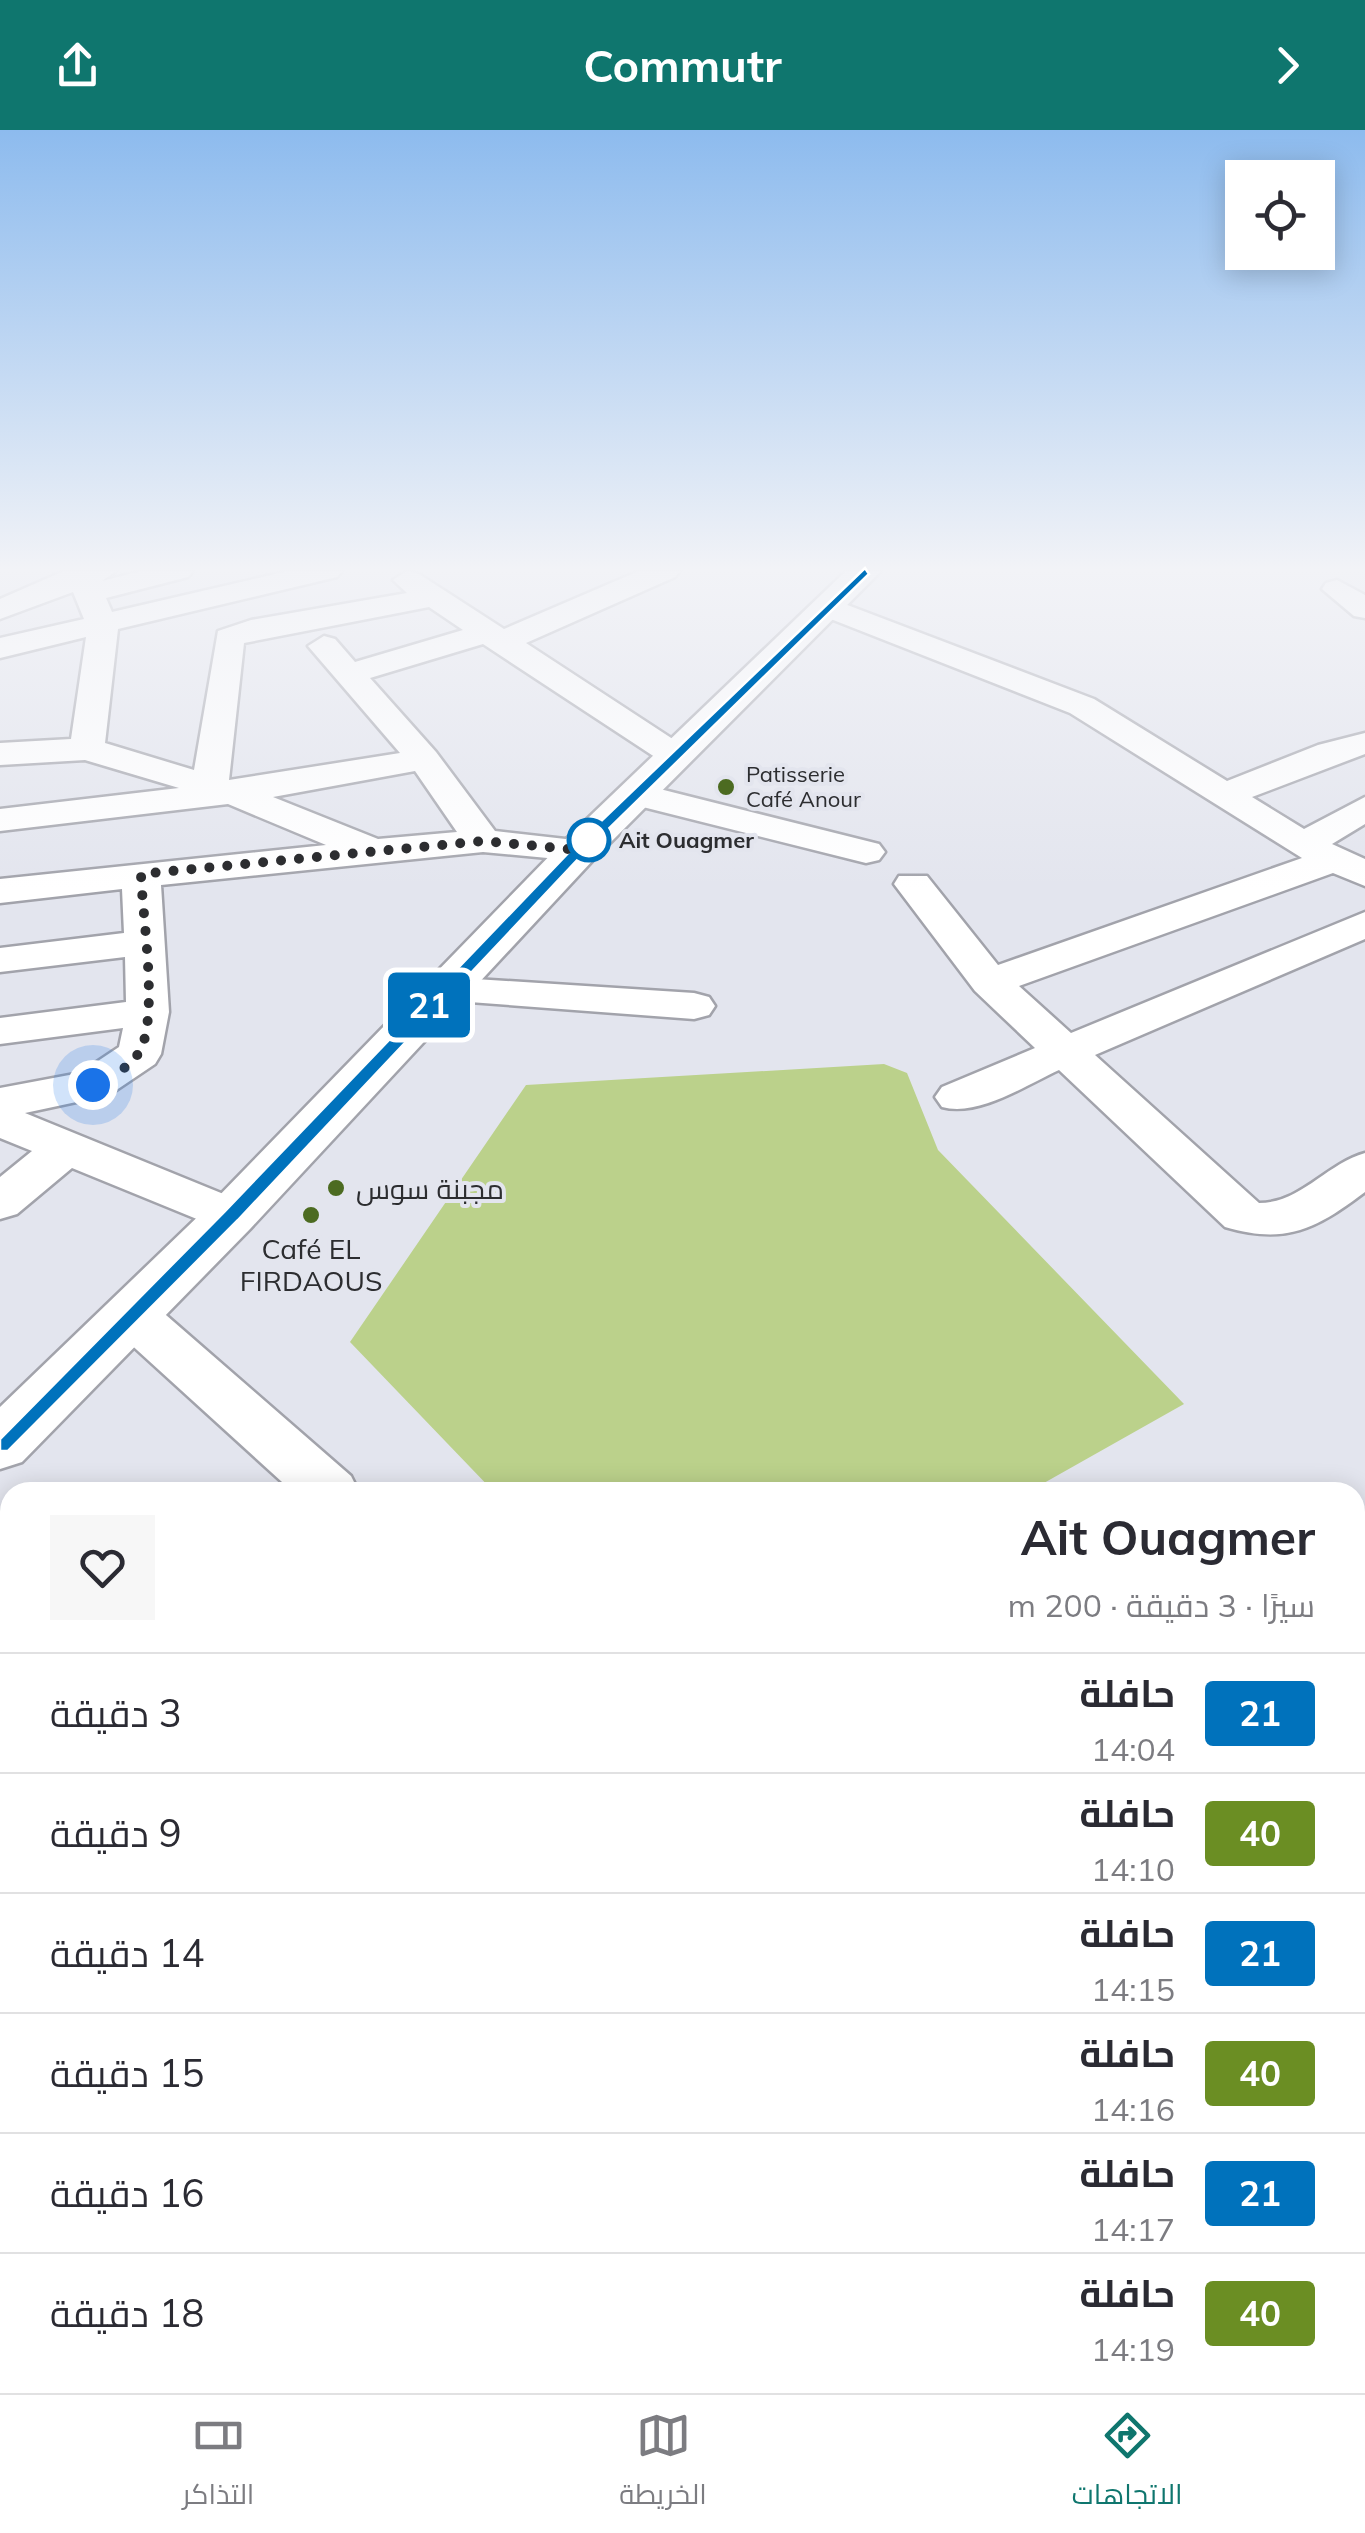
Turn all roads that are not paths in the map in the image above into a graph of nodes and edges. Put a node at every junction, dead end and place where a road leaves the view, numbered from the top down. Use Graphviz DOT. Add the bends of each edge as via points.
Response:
graph roads {
  1 [pos="97,677"];
  2 [pos="227,677"];
  3 [pos="355,677"];
  4 [pos="552,677"];
  5 [pos="758,677"];
  6 [pos="1007,677"];
  7 [pos="1365,743"];
  8 [pos="87,748"];
  9 [pos="0,754"];
  10 [pos="676,756"];
  11 [pos="424,759"];
  12 [pos="221,790"];
  13 [pos="636,794"];
  14 [pos="1222,796"];
  15 [pos="1365,808"];
  16 [pos="0,820"];
  17 [pos="483,841"];
  18 [pos="372,850"];
  19 [pos="579,850"];
  20 [pos="866,852"];
  21 [pos="1334,859"];
  22 [pos="141,874"];
  23 [pos="913,884"];
  24 [pos="0,891"];
  25 [pos="1365,924"];
  26 [pos="144,944"];
  27 [pos="0,960"];
  28 [pos="990,982"];
  29 [pos="444,990"];
  30 [pos="694,1006"];
  31 [pos="148,1012"];
  32 [pos="0,1032"];
  33 [pos="1063,1054"];
  34 [pos="958,1098"];
  35 [pos="0,1103"];
  36 [pos="0,1120"];
  37 [pos="67,1148"];
  38 [pos="1365,1169"];
  39 [pos="0,1202"];
  40 [pos="232,1216"];
  41 [pos="133,1316"];
  42 [pos="10,1418"];
  43 [pos="320,1482"];
  1 -- 8 [label="street"];
  2 -- 12 [label="street"];
  3 -- 11 [label="street"];
  4 -- 10 [label="street"];
  5 -- 10 [label="main road"];
  6 -- 14 [label="street" via="1082,706"];
  7 -- 14 [label="street"];
  8 -- 9 [label="street"];
  8 -- 12 [label="street"];
  10 -- 13 [label="main road"];
  11 -- 12 [label="street"];
  11 -- 17 [label="street"];
  12 -- 16 [label="street"];
  12 -- 18 [label="street"];
  13 -- 19 [label="main road"];
  13 -- 20 [label="street"];
  14 -- 21 [label="street"];
  15 -- 21 [label="street"];
  17 -- 18 [label="street"];
  17 -- 19 [label="street"];
  18 -- 22 [label="street"];
  19 -- 29 [label="main road"];
  21 -- 28 [label="street"];
  22 -- 24 [label="street"];
  22 -- 26 [label="street"];
  23 -- 28 [label="street"];
  25 -- 33 [label="street"];
  26 -- 27 [label="street"];
  26 -- 31 [label="street"];
  28 -- 33 [label="street"];
  29 -- 30 [label="street"];
  29 -- 40 [label="main road"];
  31 -- 32 [label="street"];
  31 -- 35 [label="street" via="139,1054 106,1079"];
  33 -- 34 [label="street"];
  33 -- 38 [label="street" via="1256,1221 1288,1220"];
  36 -- 37 [label="street"];
  37 -- 39 [label="street"];
  37 -- 40 [label="street"];
  40 -- 41 [label="main road"];
  41 -- 42 [label="main road"];
  41 -- 43 [label="street"];
}
